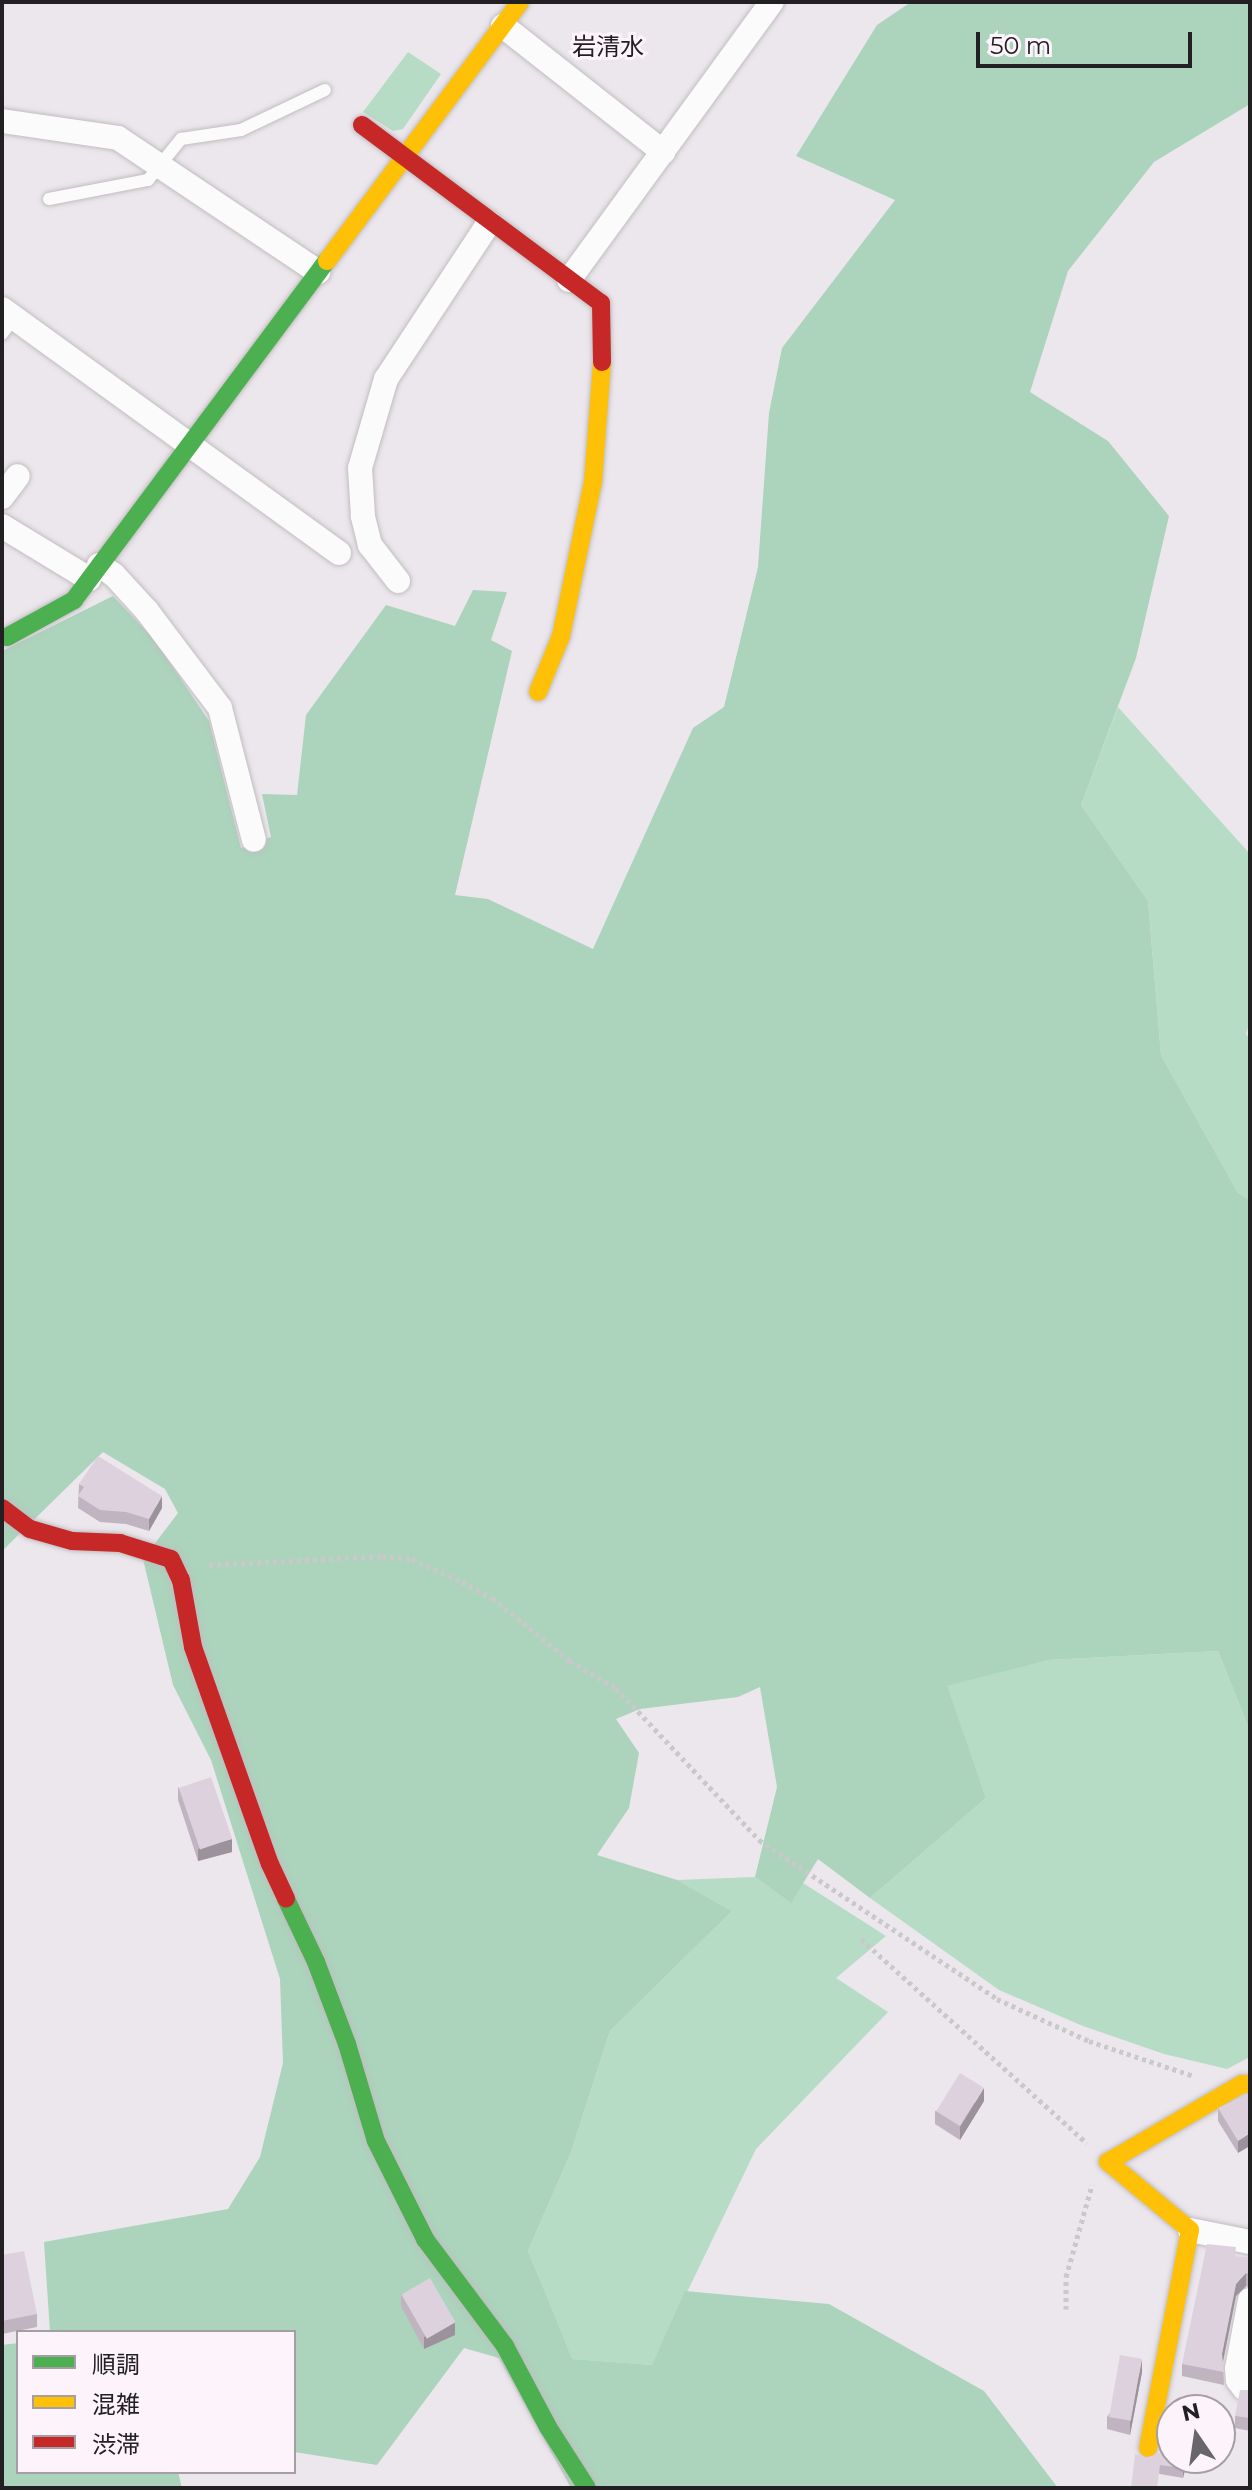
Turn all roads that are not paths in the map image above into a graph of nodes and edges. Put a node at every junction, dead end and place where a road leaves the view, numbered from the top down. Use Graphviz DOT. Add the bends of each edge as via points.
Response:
graph roads {
  1 [pos="520,2"];
  2 [pos="772,2"];
  3 [pos="503,26"];
  4 [pos="325,90"];
  5 [pos="2,121"];
  6 [pos="362,125"];
  7 [pos="663,152"];
  8 [pos="406,158"];
  9 [pos="160,166"];
  10 [pos="49,199"];
  11 [pos="489,223"];
  12 [pos="318,272"];
  13 [pos="569,280"];
  14 [pos="6,320"];
  15 [pos="189,447"];
  16 [pos="18,476"];
  17 [pos="2,497"];
  18 [pos="2,526"];
  19 [pos="339,553"];
  20 [pos="94,572"];
  21 [pos="398,581"];
  22 [pos="7,637"];
  23 [pos="538,692"];
  24 [pos="254,840"];
  25 [pos="2,1508"];
  26 [pos="1246,2084"];
  27 [pos="1190,2230"];
  28 [pos="1250,2242"];
  29 [pos="1250,2300"];
  30 [pos="1250,2389"];
  31 [pos="1148,2448"];
  32 [pos="587,2488"];
  1 -- 3 [label="street"];
  2 -- 7 [label="street"];
  3 -- 7 [label="street"];
  3 -- 8 [label="street"];
  4 -- 9 [label="lane" via="241,130 181,139"];
  5 -- 9 [label="street" via="118,138"];
  6 -- 8 [label="street"];
  7 -- 13 [label="street"];
  8 -- 11 [label="street"];
  8 -- 12 [label="street"];
  9 -- 10 [label="lane" via="148,180"];
  9 -- 12 [label="street"];
  11 -- 13 [label="street"];
  11 -- 21 [label="street" via="386,379 360,468 370,545"];
  12 -- 15 [label="street"];
  13 -- 23 [label="street" via="601,303 602,394 593,482 574,582 561,636"];
  14 -- 15 [label="street"];
  15 -- 19 [label="street"];
  15 -- 20 [label="street"];
  16 -- 17 [label="street"];
  18 -- 20 [label="street"];
  20 -- 22 [label="street" via="74,600"];
  20 -- 24 [label="street" via="147,611 220,708"];
  25 -- 32 [label="street" via="30,1529 72,1541 120,1543 171,1559 181,1580 193,1647 270,1864 347,2044 376,2141 425,2239 505,2346"];
  26 -- 27 [label="street" via="1108,2162"];
  27 -- 28 [label="street"];
  27 -- 31 [label="street"];
  29 -- 30 [label="street" via="1237,2369 1238,2380"];
}
